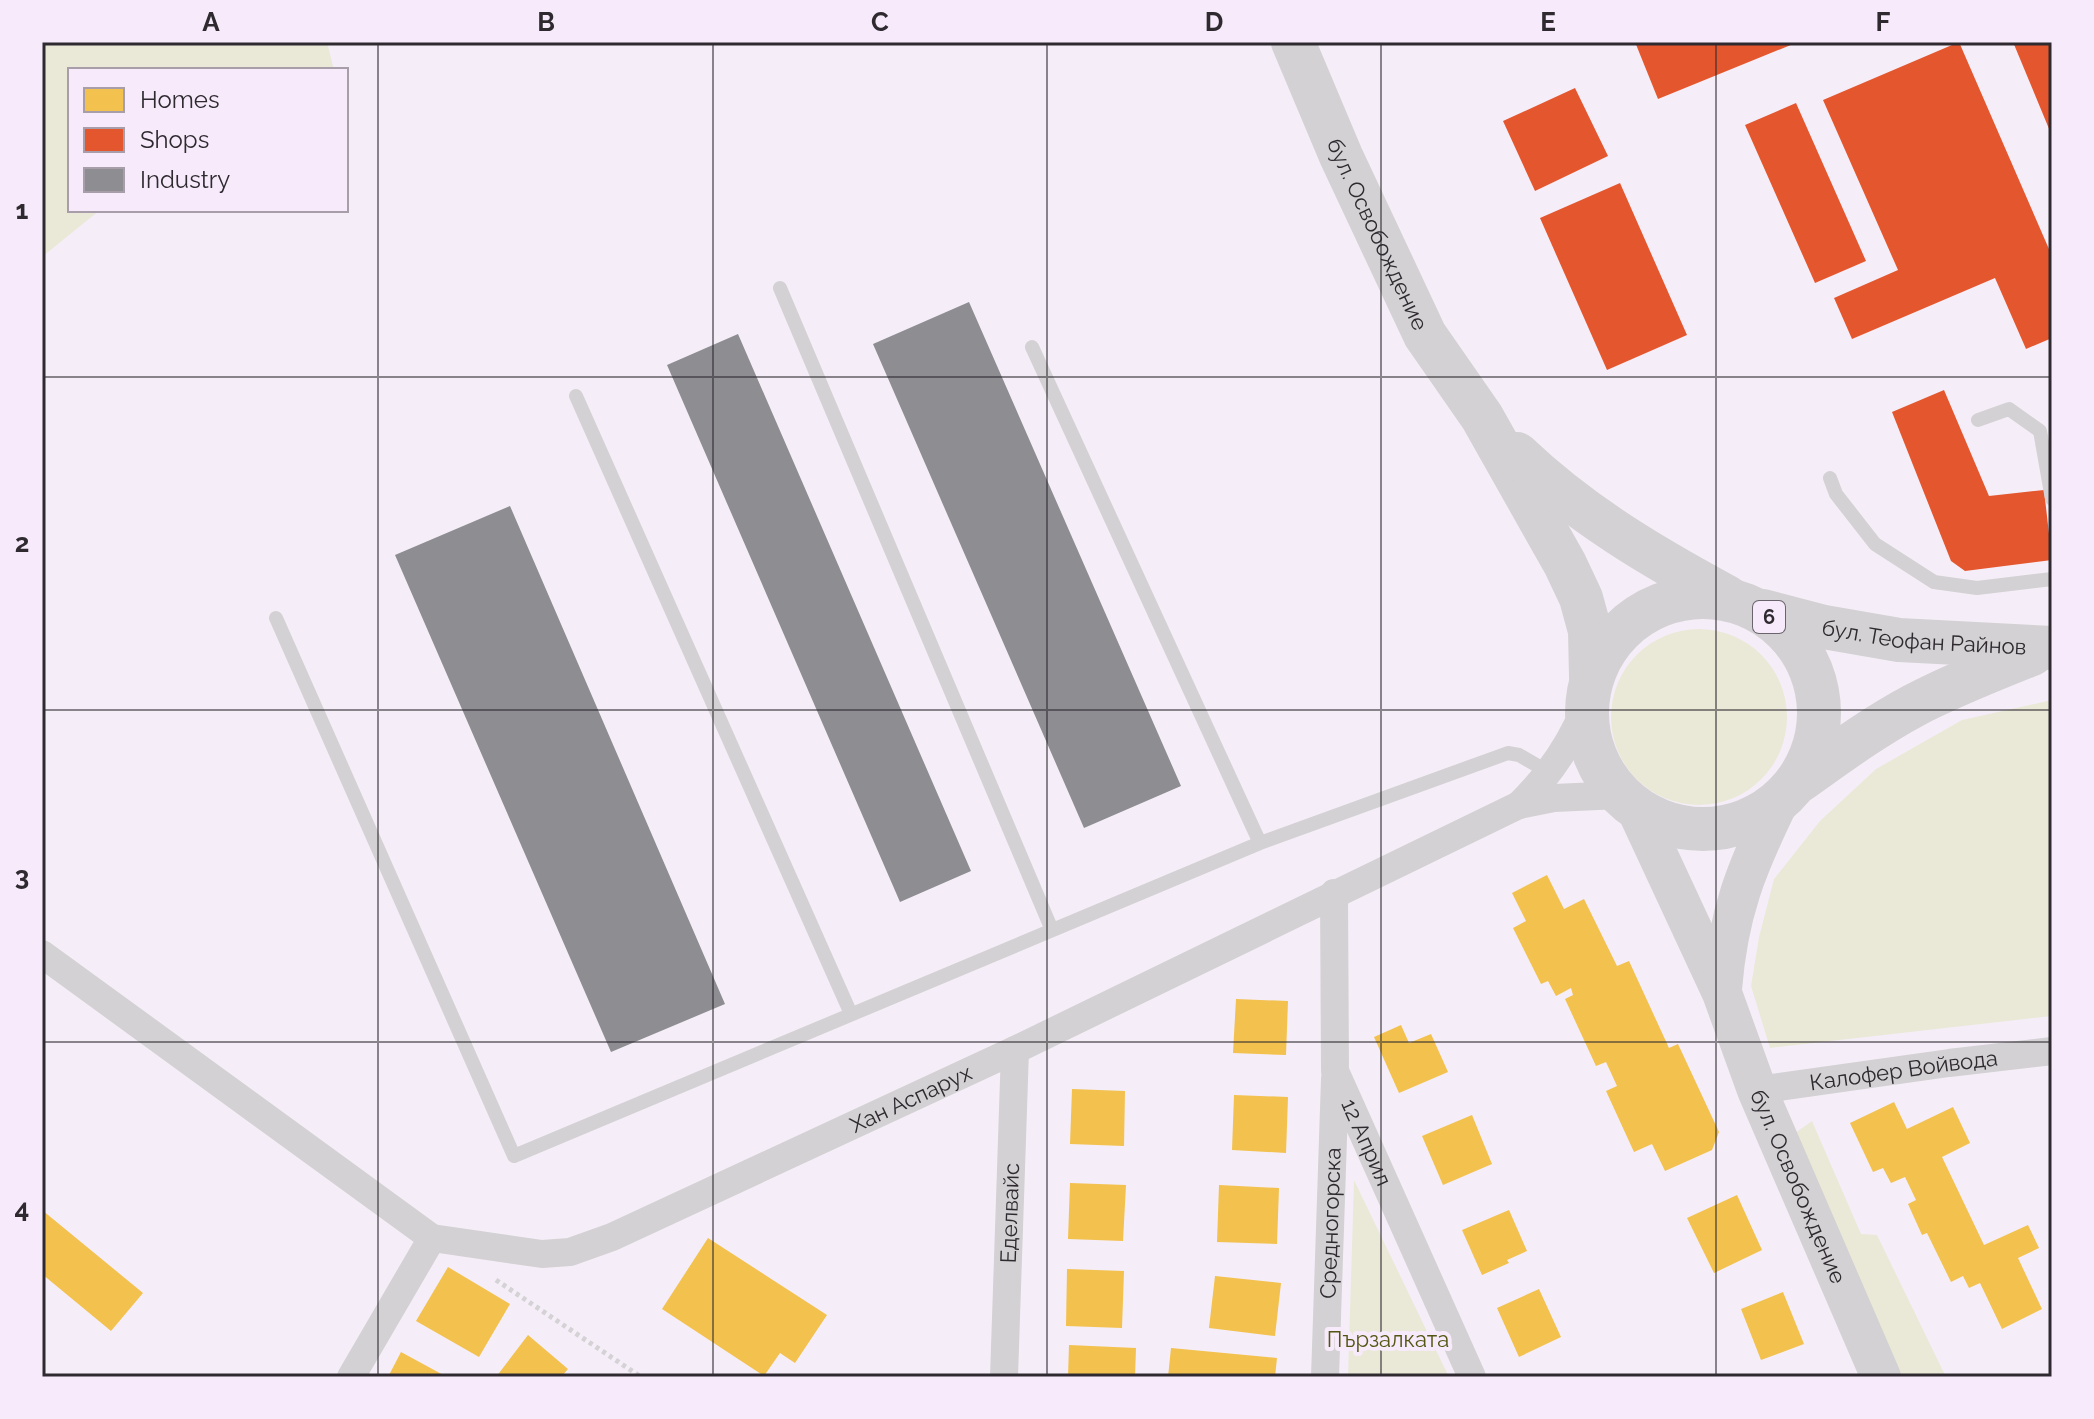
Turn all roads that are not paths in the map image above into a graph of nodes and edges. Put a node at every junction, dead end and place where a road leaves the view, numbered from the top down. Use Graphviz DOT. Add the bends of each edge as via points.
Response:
graph roads {
  1 [pos="1293,42"];
  2 [pos="780,288"];
  3 [pos="1032,347"];
  4 [pos="576,396"];
  5 [pos="1482,417"];
  6 [pos="1978,420"];
  7 [pos="1830,478"];
  8 [pos="2052,499"];
  9 [pos="2052,579"];
  10 [pos="1746,605"];
  11 [pos="276,618"];
  12 [pos="2049,648"];
  13 [pos="1588,692"];
  14 [pos="1550,773"];
  15 [pos="1787,792"];
  16 [pos="1628,802"];
  17 [pos="1519,805"];
  18 [pos="1260,843"];
  19 [pos="1334,893"];
  20 [pos="1052,930"];
  21 [pos="42,954"];
  22 [pos="1722,993"];
  23 [pos="851,1014"];
  24 [pos="1015,1050"];
  25 [pos="2052,1051"];
  26 [pos="1335,1071"];
  27 [pos="1757,1090"];
  28 [pos="432,1238"];
  29 [pos="351,1377"];
  30 [pos="1004,1377"];
  31 [pos="1325,1377"];
  32 [pos="1472,1377"];
  33 [pos="1881,1377"];
  1 -- 5 [label="main road, бул. Освобождение / 6" via="1425,335"];
  2 -- 20 [label="lane"];
  3 -- 18 [label="lane"];
  4 -- 23 [label="lane"];
  5 -- 10 [label="main road, бул. Освобождение / 6" via="1589,516"];
  5 -- 13 [label="main road, бул. Освобождение / 6" via="1581,598 1590,631"];
  6 -- 8 [label="lane" via="2009,409 2040,431"];
  7 -- 9 [label="lane" via="1836,494 1875,544 1934,582 1977,588"];
  10 -- 12 [label="main road, бул. Теофан Райнов / 6" via="1824,627 1899,640"];
  10 -- 13 [label="main road, 6" via="1712,596 1689,597 1647,610 1612,639"];
  10 -- 15 [label="main road, 6" via="1792,638 1814,677 1819,721 1815,743"];
  11 -- 23 [label="lane" via="514,1156"];
  12 -- 15 [label="main road, бул. Теофан Райнов / 6" via="1912,706"];
  13 -- 14 [label="street, Хан Аспарух" via="1576,731"];
  13 -- 16 [label="main road, 6" via="1587,731 1594,755"];
  14 -- 17 [label="street, Хан Аспарух"];
  14 -- 18 [label="lane" via="1508,753"];
  15 -- 16 [label="main road, 6" via="1741,823 1698,829 1655,819"];
  15 -- 22 [label="main road, бул. Освобождение" via="1745,873 1734,907"];
  16 -- 17 [label="street, Хан Аспарух" via="1554,798"];
  16 -- 22 [label="main road, бул. Освобождение"];
  17 -- 19 [label="street, Хан Аспарух"];
  18 -- 20 [label="lane"];
  19 -- 24 [label="street, Хан Аспарух"];
  19 -- 26 [label="street, 12 Април"];
  20 -- 23 [label="lane"];
  21 -- 28 [label="street"];
  22 -- 27 [label="main road, бул. Освобождение"];
  24 -- 28 [label="street, Хан Аспарух" via="570,1252 542,1254"];
  24 -- 30 [label="street, Еделвайс"];
  25 -- 27 [label="street, Калофер Войвода"];
  26 -- 31 [label="street, Средногорска"];
  26 -- 32 [label="street, 12 Април"];
  27 -- 33 [label="main road, бул. Освобождение"];
  28 -- 29 [label="street"];
}
